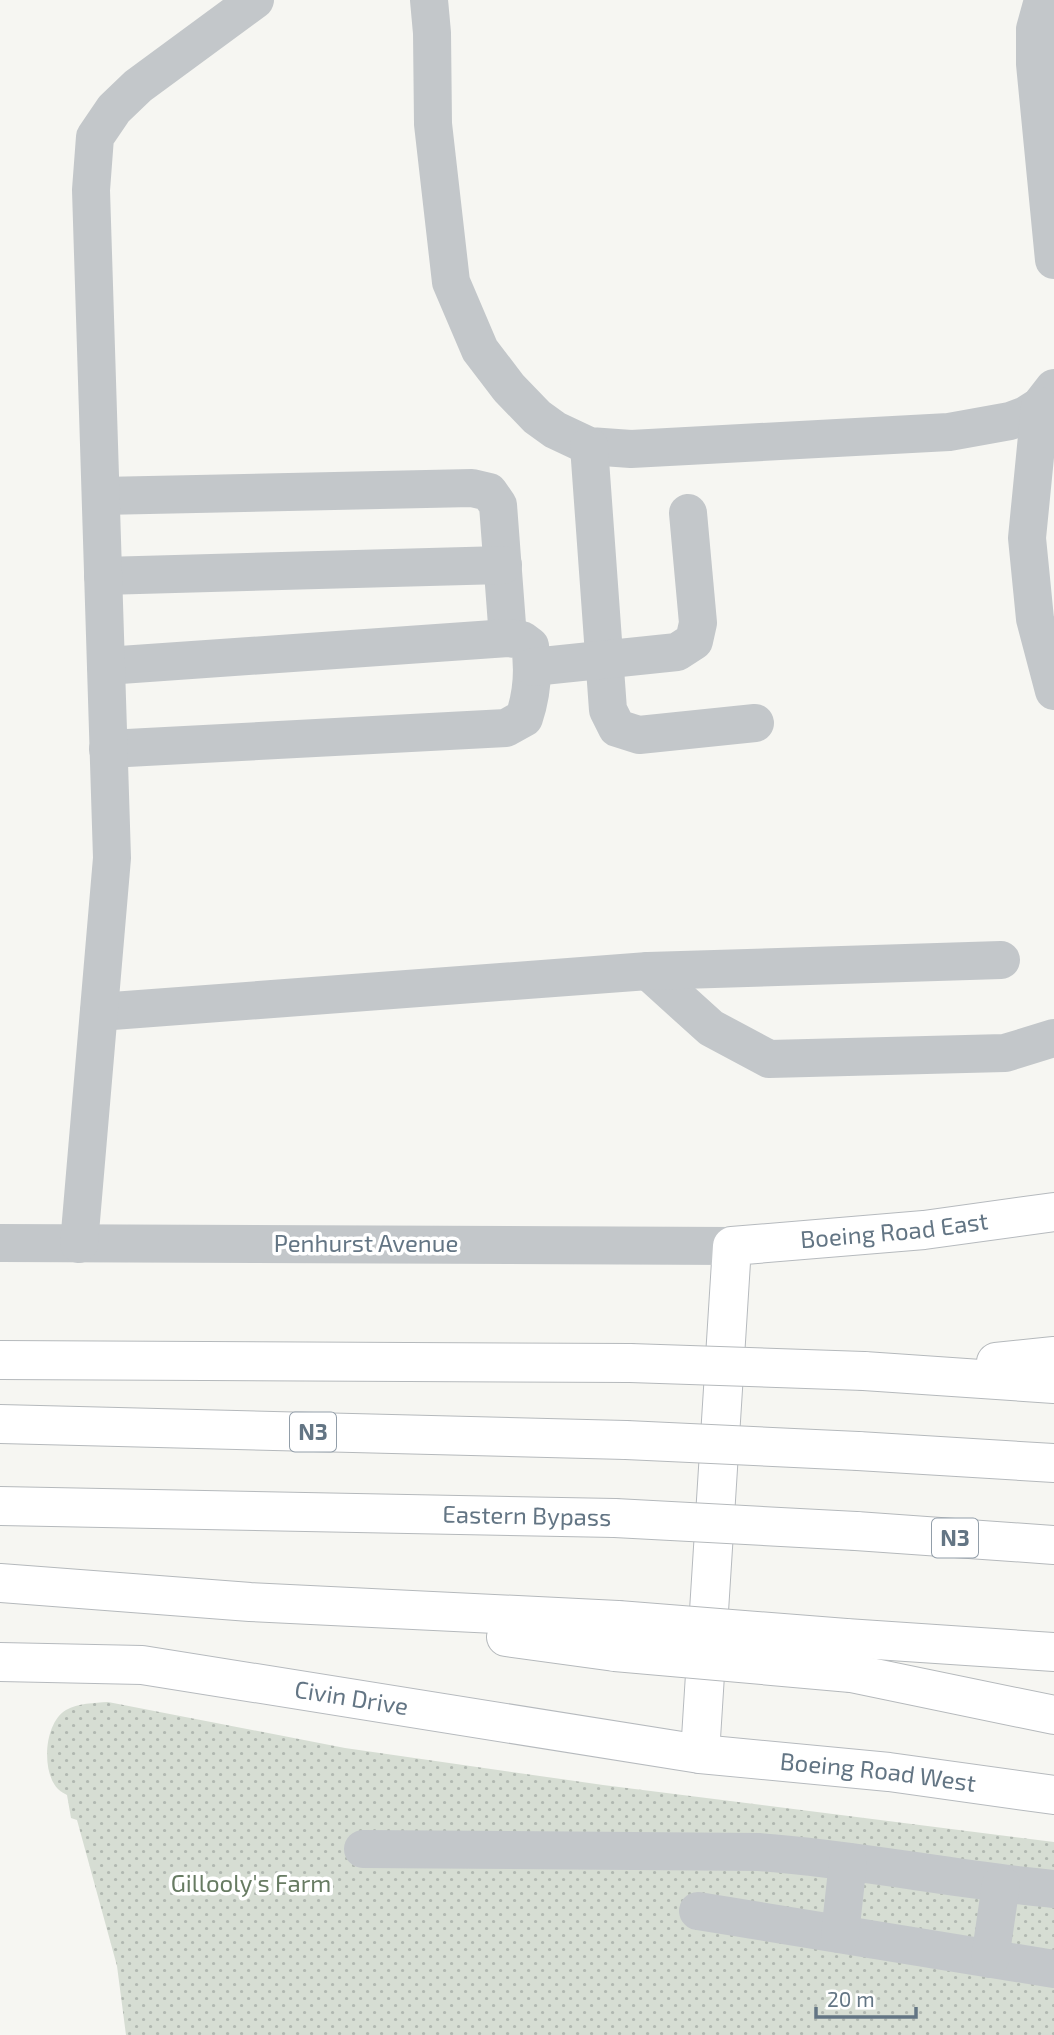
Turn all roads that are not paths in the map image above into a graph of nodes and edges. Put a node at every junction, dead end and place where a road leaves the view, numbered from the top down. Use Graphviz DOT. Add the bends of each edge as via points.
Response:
graph roads {
  1 [pos="255,0"];
  2 [pos="429,0"];
  3 [pos="1043,0"];
  4 [pos="1054,260"];
  5 [pos="1047,397"];
  6 [pos="589,446"];
  7 [pos="101,496"];
  8 [pos="688,513"];
  9 [pos="503,565"];
  10 [pos="103,576"];
  11 [pos="508,638"];
  12 [pos="603,661"];
  13 [pos="106,666"];
  14 [pos="533,667"];
  15 [pos="1054,691"];
  16 [pos="755,723"];
  17 [pos="108,750"];
  18 [pos="1001,960"];
  19 [pos="649,971"];
  20 [pos="99,1012"];
  21 [pos="1054,1038"];
  22 [pos="1054,1212"];
  23 [pos="0,1243"];
  24 [pos="79,1244"];
  25 [pos="733,1245"];
  26 [pos="1054,1356"];
  27 [pos="0,1360"];
  28 [pos="881,1371"];
  29 [pos="1054,1384"];
  30 [pos="0,1424"];
  31 [pos="1054,1463"];
  32 [pos="0,1506"];
  33 [pos="1054,1545"];
  34 [pos="0,1583"];
  35 [pos="1054,1652"];
  36 [pos="848,1656"];
  37 [pos="2,1669"];
  38 [pos="1054,1716"];
  39 [pos="700,1754"];
  40 [pos="1054,1794"];
  41 [pos="363,1849"];
  42 [pos="848,1862"];
  43 [pos="1001,1884"];
  44 [pos="1054,1889"];
  45 [pos="698,1911"];
  46 [pos="841,1934"];
  47 [pos="990,1959"];
  48 [pos="1054,1969"];
  1 -- 7 [label="street" via="138,86 114,109 95,137 91,190"];
  2 -- 6 [label="street" via="433,124 451,282 480,350 509,388 537,417"];
  3 -- 4 [label="street" via="1035,29 1035,64"];
  5 -- 6 [label="street" via="1026,415 1010,421 949,432 631,449"];
  5 -- 15 [label="street" via="1027,538 1035,619"];
  6 -- 12 [label="street"];
  7 -- 9 [label="street" via="472,488 489,492 498,505"];
  7 -- 10 [label="street"];
  8 -- 12 [label="street" via="698,624 694,641 677,652"];
  9 -- 10 [label="street"];
  9 -- 11 [label="street"];
  10 -- 13 [label="street"];
  11 -- 13 [label="street"];
  11 -- 14 [label="street" via="530,646"];
  12 -- 14 [label="street"];
  12 -- 16 [label="street" via="608,710 617,728 639,735"];
  13 -- 17 [label="street"];
  14 -- 17 [label="street" via="524,718 506,728"];
  17 -- 20 [label="street" via="112,858"];
  18 -- 19 [label="street"];
  19 -- 20 [label="street"];
  19 -- 21 [label="street" via="711,1028 769,1059 1004,1053"];
  20 -- 24 [label="street"];
  22 -- 25 [label="main road, Boeing Road East" via="924,1230"];
  23 -- 24 [label="street, Penhurst Avenue"];
  24 -- 25 [label="street, Penhurst Avenue"];
  25 -- 39 [label="main road"];
  26 -- 28 [label="main road"];
  27 -- 28 [label="main road, bridge" via="630,1363"];
  28 -- 29 [label="main road"];
  30 -- 31 [label="main road, N3, bridge" via="626,1440"];
  32 -- 33 [label="main road, Eastern Bypass / N3, bridge" via="615,1518"];
  34 -- 36 [label="main road, bridge"];
  35 -- 36 [label="main road"];
  36 -- 38 [label="main road"];
  37 -- 39 [label="main road, Civin Drive" via="142,1665"];
  39 -- 40 [label="main road, Boeing Road West"];
  41 -- 42 [label="street" via="759,1852"];
  42 -- 43 [label="street"];
  42 -- 46 [label="street"];
  43 -- 44 [label="street"];
  43 -- 47 [label="street"];
  45 -- 46 [label="street"];
  46 -- 47 [label="street"];
  47 -- 48 [label="street"];
}
